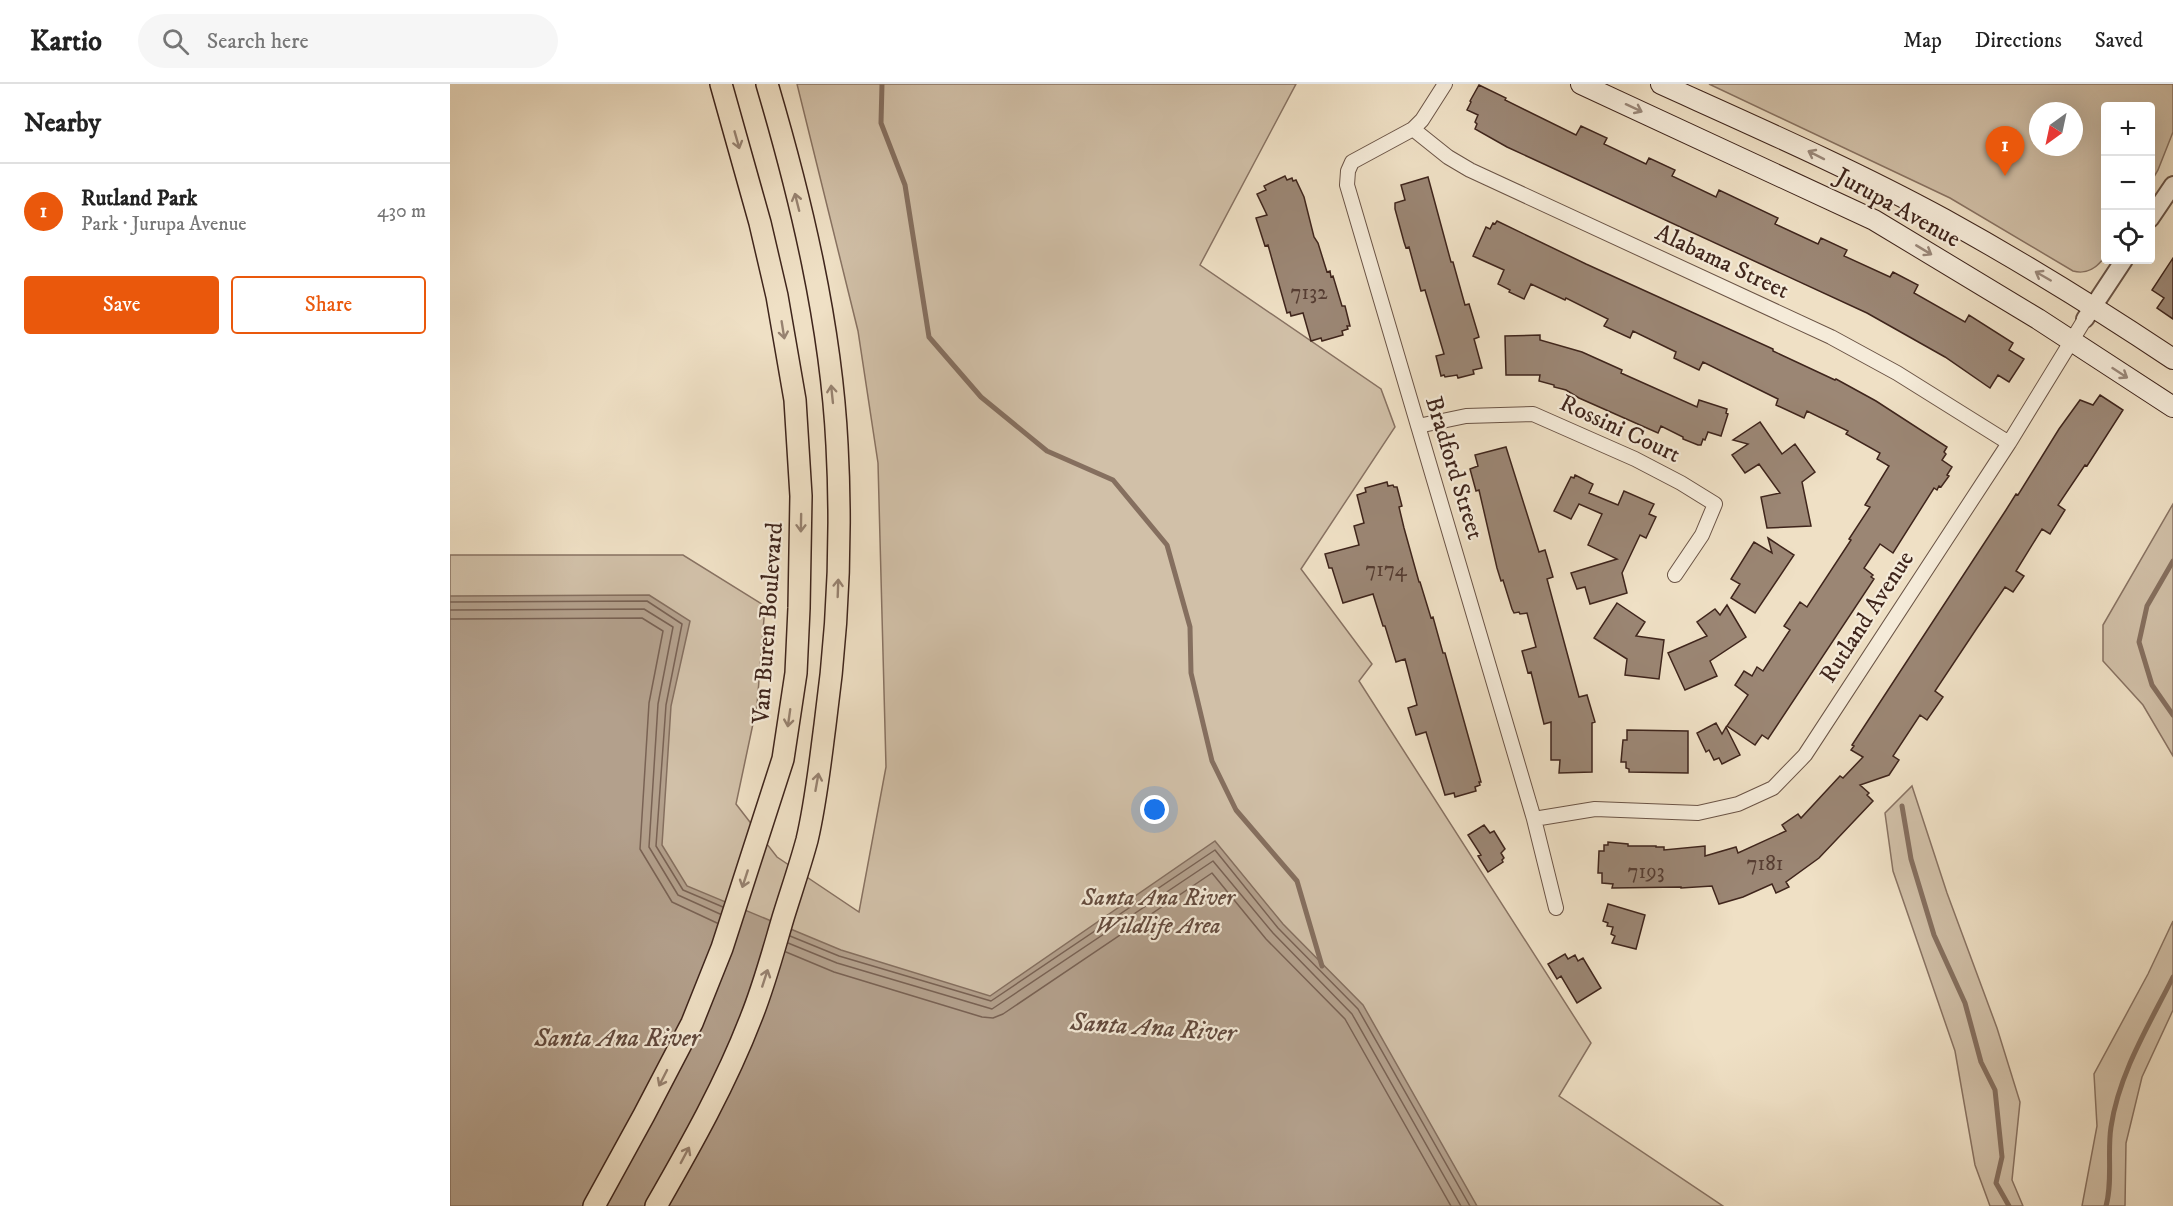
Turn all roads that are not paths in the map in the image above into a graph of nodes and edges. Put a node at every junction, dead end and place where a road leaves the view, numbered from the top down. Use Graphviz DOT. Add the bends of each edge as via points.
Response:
graph roads {
  1 [pos="721,84"];
  2 [pos="767,84"];
  3 [pos="1445,84"];
  4 [pos="1581,84"];
  5 [pos="1661,84"];
  6 [pos="1413,129"];
  7 [pos="2173,185"];
  8 [pos="2155,213"];
  9 [pos="2121,264"];
  10 [pos="2089,313"];
  11 [pos="2071,341"];
  12 [pos="2173,359"];
  13 [pos="2173,407"];
  14 [pos="1418,426"];
  15 [pos="2009,443"];
  16 [pos="1675,575"];
  17 [pos="1533,819"];
  18 [pos="1556,908"];
  19 [pos="594,1206"];
  20 [pos="656,1206"];
  1 -- 19 [label="main road, Van Buren Boulevard, one-way" via="760,223 795,400 801,496 796,673 783,759 722,948 692,1023"];
  20 -- 2 [label="main road, one-way" via="735,1058 807,840 837,619 837,442 828,355 810,254"];
  3 -- 6 [label="street, Bradford Street"];
  4 -- 11 [label="main road, Jurupa Avenue, one-way" via="1874,220"];
  10 -- 5 [label="main road, Jurupa Avenue, one-way" via="1943,218 1803,148"];
  6 -- 14 [label="street, Bradford Street" via="1352,162 1347,185"];
  6 -- 15 [label="street, Alabama Street" via="1470,170 1831,337"];
  7 -- 8 [label="street"];
  9 -- 10 [label="street, Rutland Avenue"];
  10 -- 11 [label="street, Rutland Avenue"];
  10 -- 12 [label="main road, Jurupa Avenue"];
  11 -- 13 [label="main road, Jurupa Avenue, one-way"];
  11 -- 15 [label="street, Rutland Avenue"];
  14 -- 16 [label="street, Rossini Court" via="1466,416 1533,414 1681,483 1715,504 1702,535"];
  14 -- 17 [label="street, Bradford Street"];
  15 -- 17 [label="street, Rutland Avenue" via="1805,755 1773,788 1738,804 1698,813 1595,809"];
  17 -- 18 [label="street, Bradford Street"];
}
